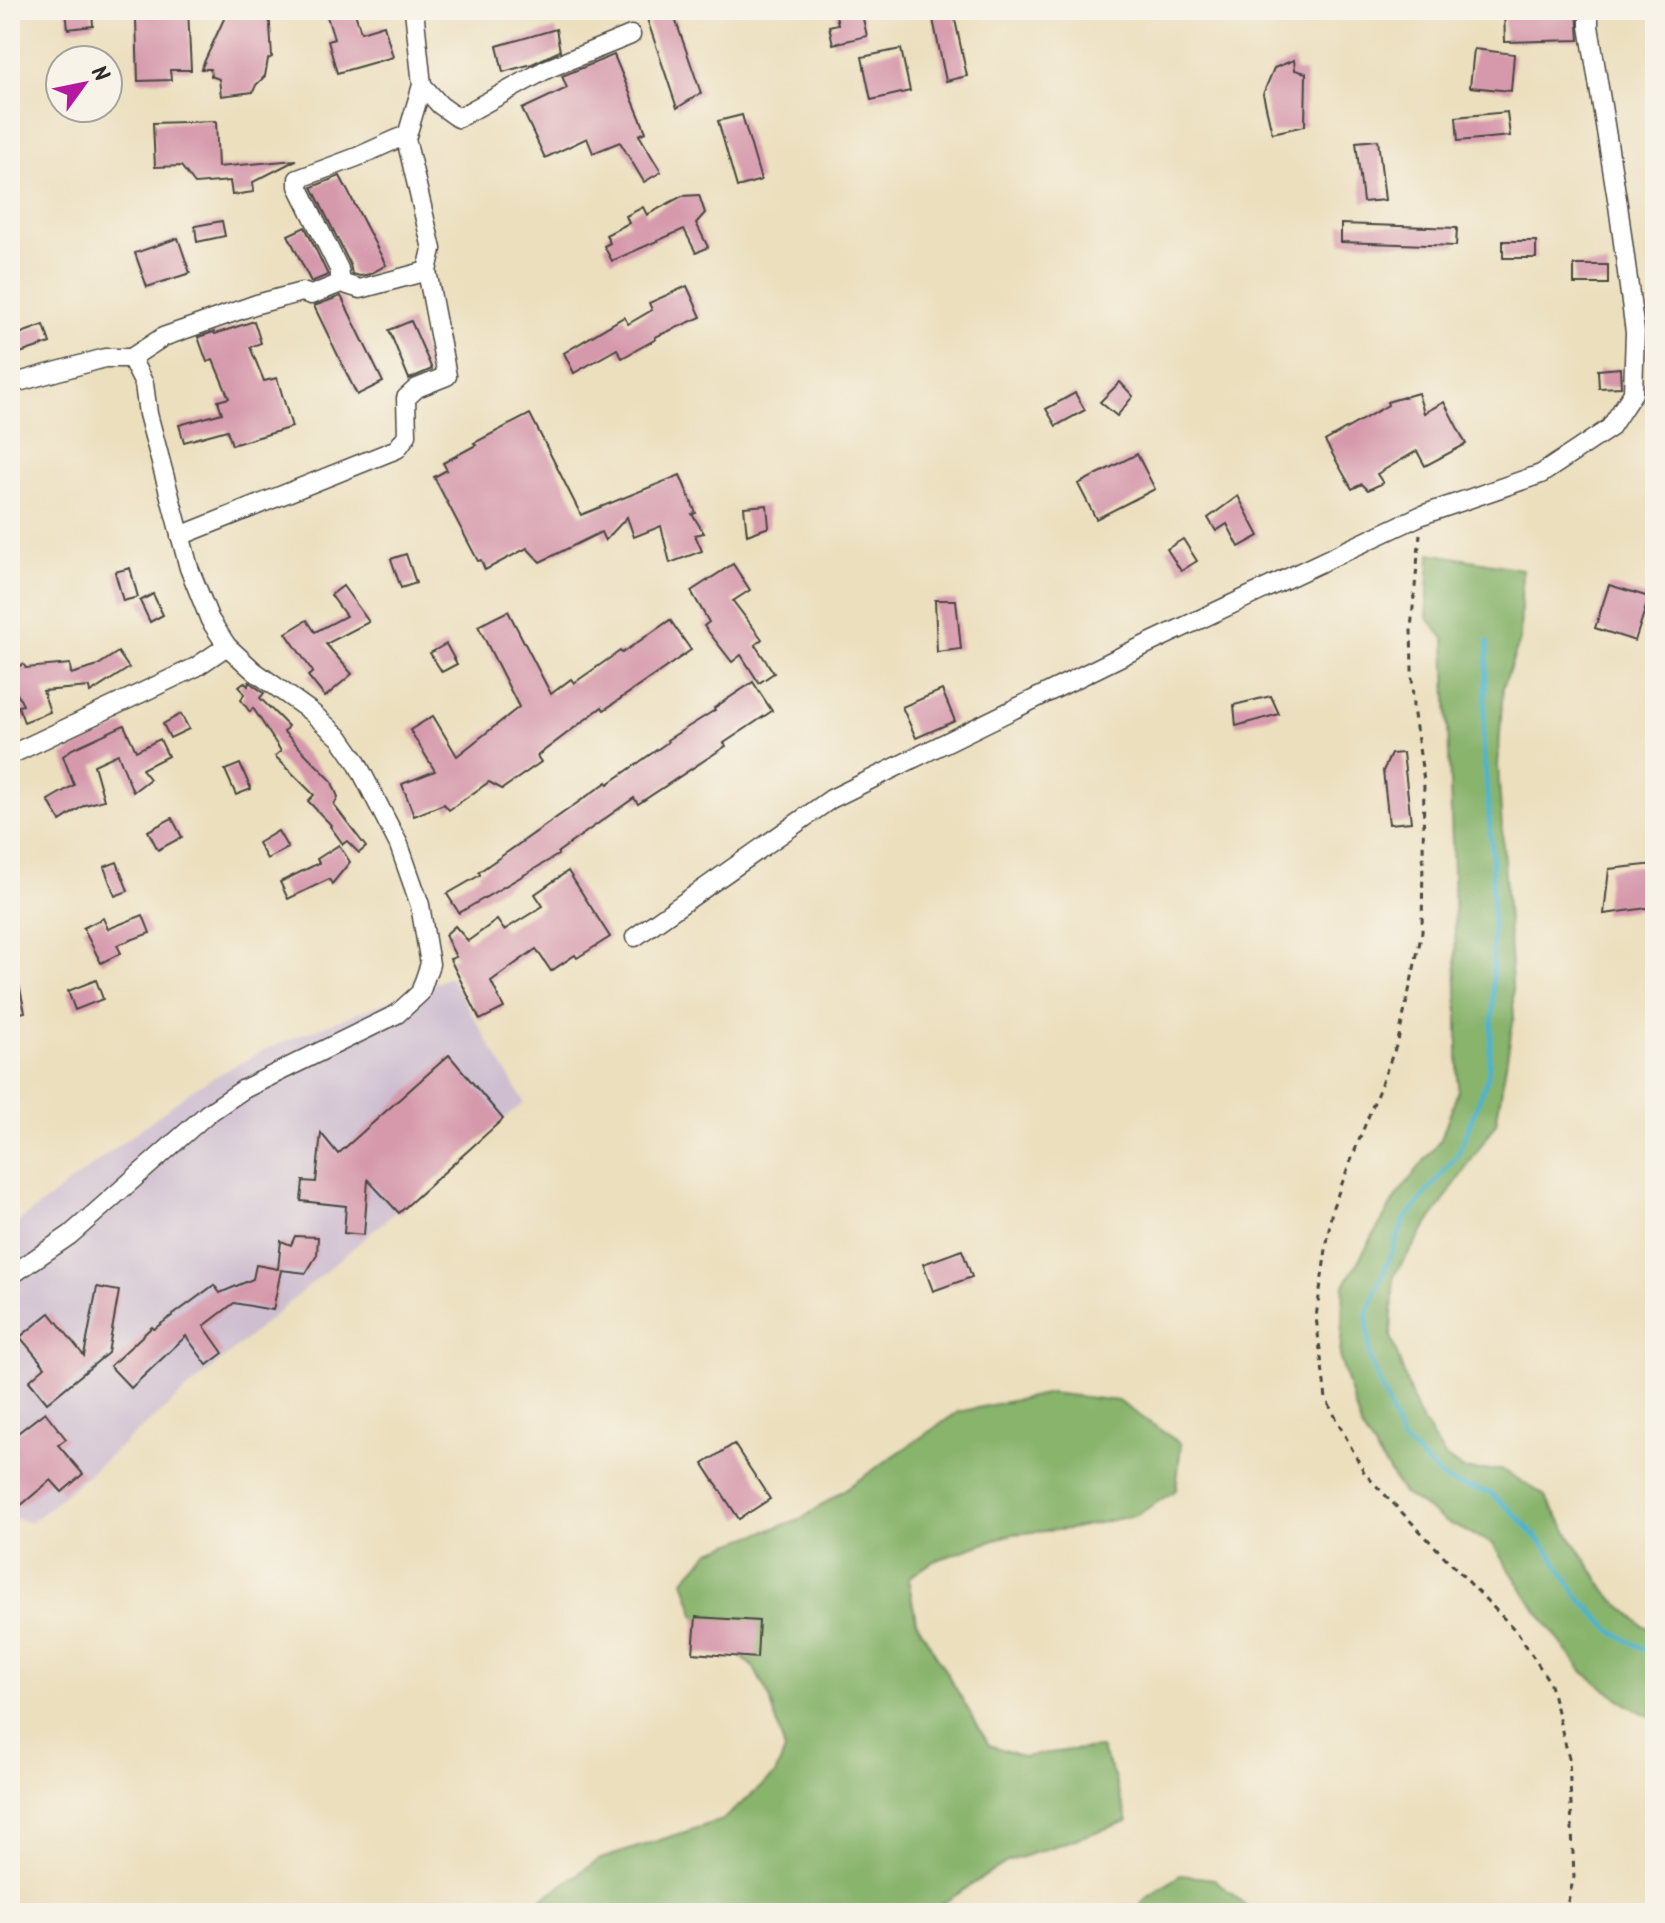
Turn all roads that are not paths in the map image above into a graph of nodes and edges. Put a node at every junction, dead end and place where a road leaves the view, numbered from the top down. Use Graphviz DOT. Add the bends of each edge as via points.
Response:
graph roads {
  1 [pos="414,10"];
  2 [pos="1589,10"];
  3 [pos="631,35"];
  4 [pos="422,85"];
  5 [pos="406,135"];
  6 [pos="427,271"];
  7 [pos="341,283"];
  8 [pos="131,358"];
  9 [pos="10,382"];
  10 [pos="180,536"];
  11 [pos="227,646"];
  12 [pos="10,755"];
  13 [pos="635,937"];
  14 [pos="10,1276"];
  1 -- 4 [label="street"];
  2 -- 13 [label="street" via="1635,332 1633,393 1610,428 1541,474 1422,515 831,799"];
  3 -- 4 [label="street" via="547,69 458,118"];
  4 -- 5 [label="street"];
  5 -- 6 [label="street" via="432,249"];
  5 -- 7 [label="street" via="298,179"];
  6 -- 7 [label="street" via="360,289"];
  6 -- 10 [label="street" via="447,376 406,398 407,435 397,449"];
  7 -- 8 [label="street" via="311,295 302,292 257,304 163,337"];
  8 -- 9 [label="street" via="105,358"];
  8 -- 10 [label="street" via="144,384"];
  10 -- 11 [label="street" via="210,620"];
  11 -- 12 [label="street" via="196,667"];
  11 -- 14 [label="street" via="310,711 356,761 399,845 420,905 430,964 420,993 397,1014 244,1089 207,1114 70,1235"];
}
